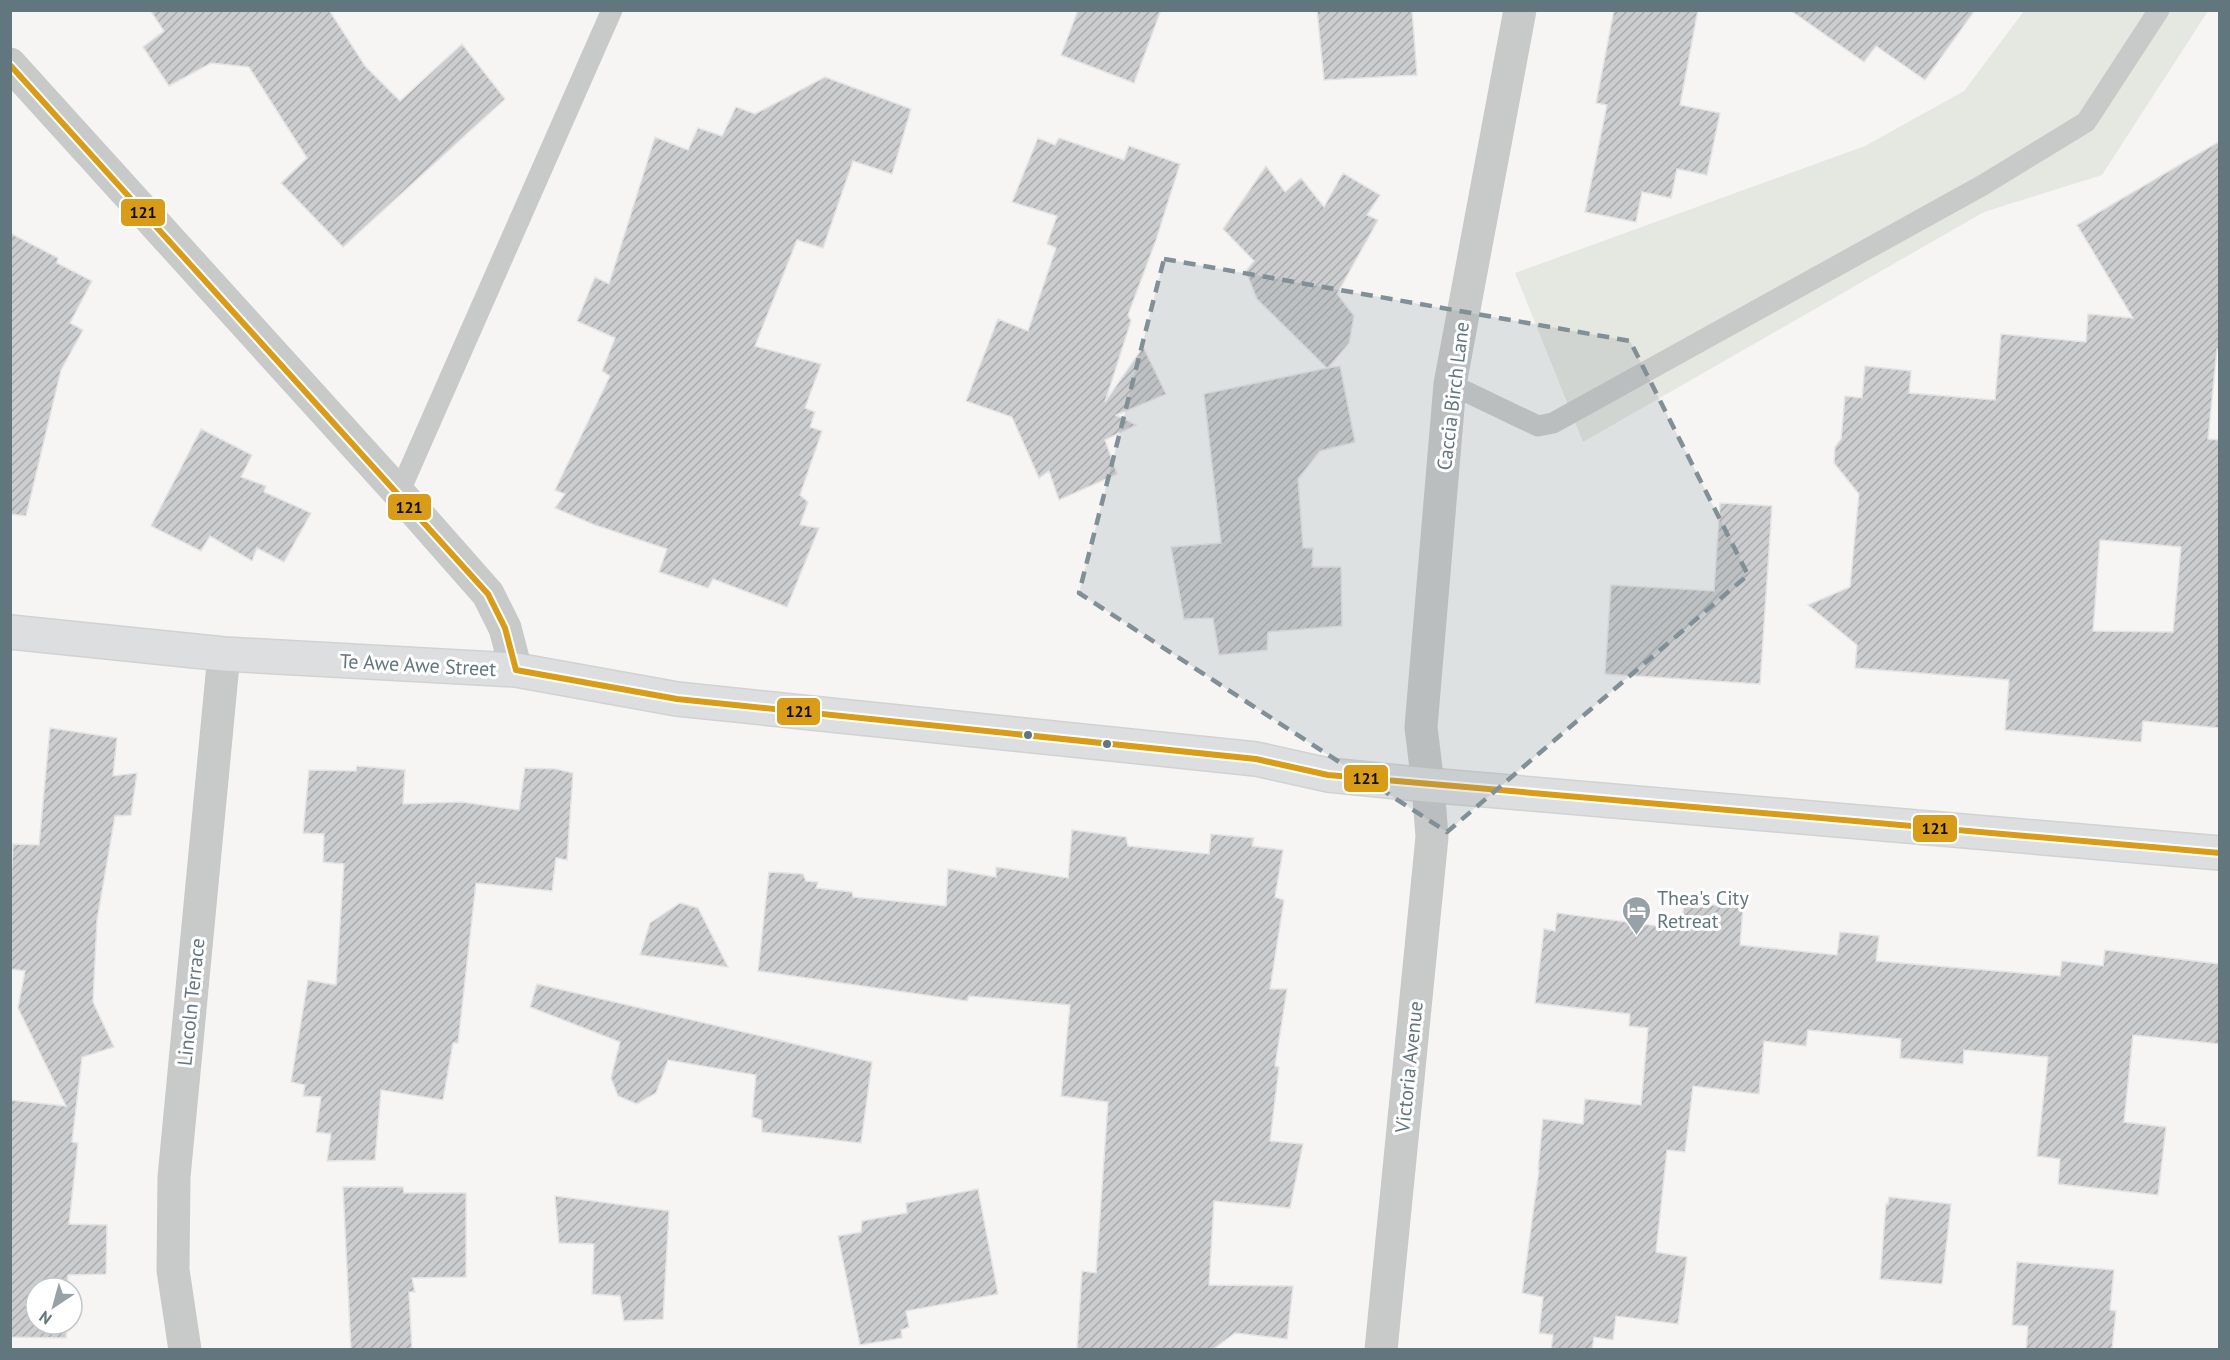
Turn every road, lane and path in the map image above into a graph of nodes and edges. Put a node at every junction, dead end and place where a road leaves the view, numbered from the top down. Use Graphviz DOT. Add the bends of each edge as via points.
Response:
graph roads {
  1 [pos="612,10"];
  2 [pos="1520,10"];
  3 [pos="2159,10"];
  4 [pos="10,64"];
  5 [pos="1450,384"];
  6 [pos="399,493"];
  7 [pos="10,632"];
  8 [pos="224,654"];
  9 [pos="516,670"];
  10 [pos="1428,785"];
  11 [pos="2220,853"];
  12 [pos="185,1350"];
  13 [pos="1380,1350"];
  1 -- 6 [label="lane"];
  2 -- 5 [label="street, Caccia Birch Lane"];
  3 -- 5 [label="lane" via="2086,122 1983,185 1553,423 1538,426"];
  4 -- 6 [label="street"];
  5 -- 10 [label="street, Caccia Birch Lane" via="1421,728"];
  6 -- 9 [label="street" via="488,594 505,628"];
  7 -- 8 [label="main road, Te Awe Awe Street"];
  8 -- 9 [label="main road, Te Awe Awe Street"];
  8 -- 12 [label="street, Lincoln Terrace" via="174,1177 173,1270"];
  9 -- 10 [label="main road, Te Awe Awe Street" via="677,699 1256,759 1328,775"];
  10 -- 11 [label="main road, Te Awe Awe Street"];
  10 -- 13 [label="street, Victoria Avenue" via="1432,837"];
}
